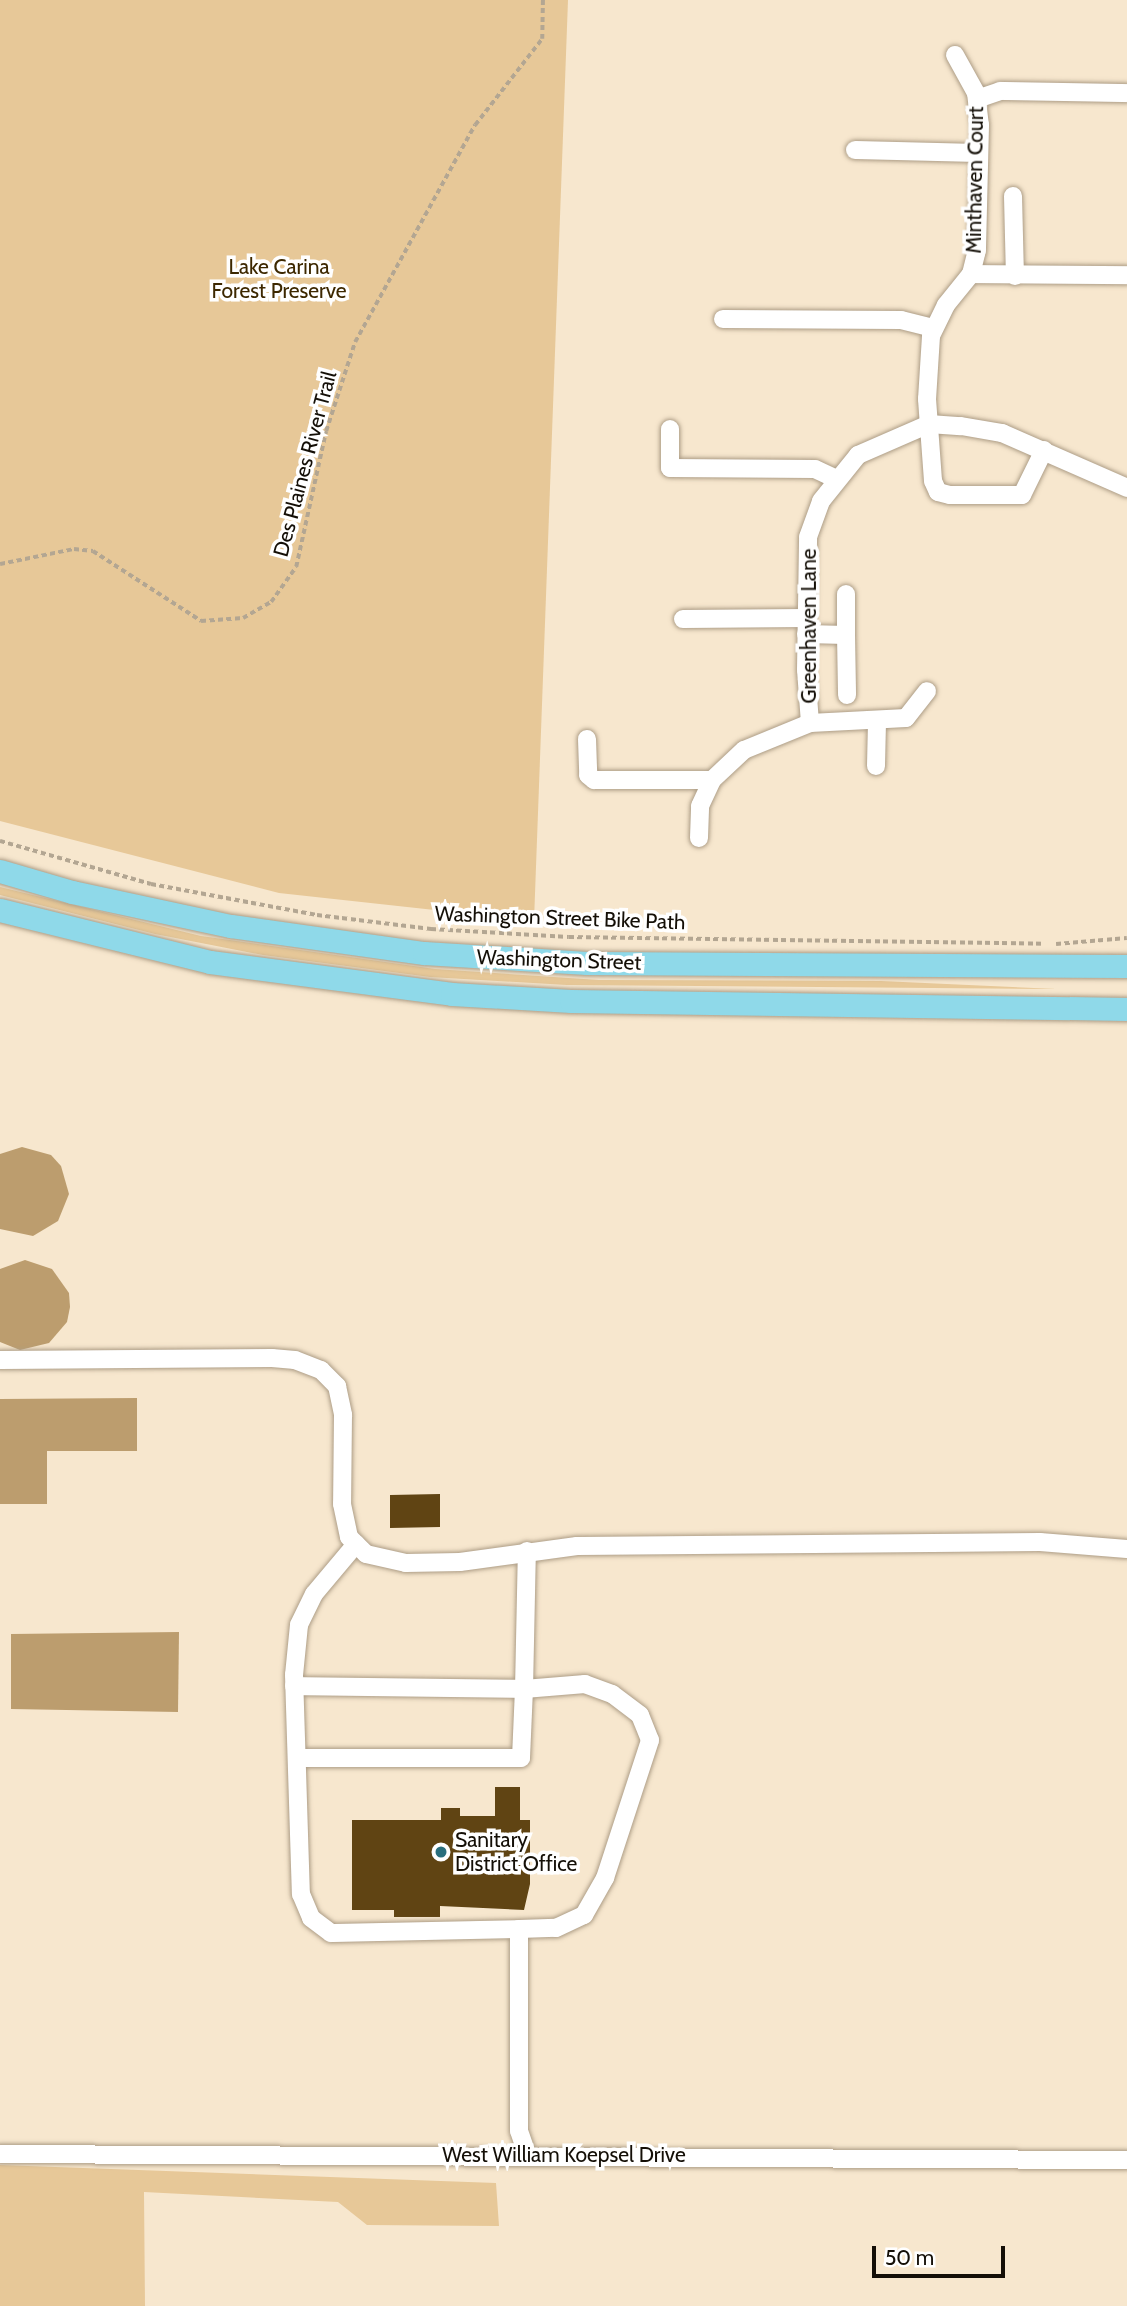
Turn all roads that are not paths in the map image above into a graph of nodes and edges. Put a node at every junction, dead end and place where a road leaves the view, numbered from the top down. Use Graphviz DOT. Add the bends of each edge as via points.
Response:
graph roads {
  1 [pos="955,55"];
  2 [pos="1127,93"];
  3 [pos="977,99"];
  4 [pos="855,150"];
  5 [pos="979,153"];
  6 [pos="1013,196"];
  7 [pos="971,274"];
  8 [pos="1127,275"];
  9 [pos="1015,276"];
  10 [pos="723,319"];
  11 [pos="933,328"];
  12 [pos="929,424"];
  13 [pos="670,429"];
  14 [pos="1044,450"];
  15 [pos="836,479"];
  16 [pos="1126,484"];
  17 [pos="846,594"];
  18 [pos="683,619"];
  19 [pos="806,626"];
  20 [pos="846,635"];
  21 [pos="927,691"];
  22 [pos="847,695"];
  23 [pos="877,721"];
  24 [pos="810,723"];
  25 [pos="587,738"];
  26 [pos="876,766"];
  27 [pos="712,780"];
  28 [pos="699,838"];
  29 [pos="0,871"];
  30 [pos="0,910"];
  31 [pos="1127,966"];
  32 [pos="1127,1009"];
  33 [pos="0,1360"];
  34 [pos="356,1544"];
  35 [pos="1127,1549"];
  36 [pos="527,1551"];
  37 [pos="295,1686"];
  38 [pos="524,1689"];
  39 [pos="298,1758"];
  40 [pos="519,1929"];
  41 [pos="0,2154"];
  42 [pos="527,2154"];
  43 [pos="1127,2160"];
  1 -- 3 [label="street, Minthaven Court"];
  2 -- 3 [label="street" via="1000,91"];
  3 -- 5 [label="street, Minthaven Court"];
  4 -- 5 [label="street"];
  5 -- 7 [label="street, Minthaven Court" via="977,250"];
  6 -- 9 [label="street"];
  7 -- 9 [label="street"];
  7 -- 11 [label="street, Minthaven Court"];
  8 -- 9 [label="street"];
  10 -- 11 [label="street" via="901,320"];
  11 -- 12 [label="street, Minthaven Court" via="927,358"];
  12 -- 14 [label="street, Greenhaven Lane" via="1002,433"];
  12 -- 14 [label="street, Minthaven Court" via="933,481 938,492 950,495 1022,495"];
  12 -- 15 [label="street, Greenhaven Lane" via="875,444"];
  13 -- 15 [label="street" via="670,468 815,469"];
  14 -- 16 [label="street, Greenhaven Lane"];
  15 -- 19 [label="street, Greenhaven Lane" via="821,501 808,537"];
  17 -- 20 [label="street"];
  18 -- 19 [label="street"];
  19 -- 20 [label="street"];
  19 -- 24 [label="street, Greenhaven Lane"];
  20 -- 22 [label="street"];
  21 -- 23 [label="street" via="906,718"];
  23 -- 24 [label="street"];
  23 -- 26 [label="street"];
  24 -- 27 [label="street" via="744,750"];
  25 -- 27 [label="street" via="588,775 594,780"];
  27 -- 28 [label="street" via="700,806"];
  29 -- 31 [label="main road, Washington Street" via="72,892 231,926 424,953 587,963"];
  30 -- 32 [label="main road, Washington Street" via="210,962 452,995 570,1001"];
  33 -- 34 [label="street" via="272,1358 295,1360 321,1370 337,1386 343,1415 342,1504 349,1537"];
  34 -- 36 [label="street" via="366,1554 406,1563 460,1562"];
  34 -- 37 [label="street" via="314,1594 299,1625"];
  35 -- 36 [label="street" via="1026,1542 577,1546"];
  36 -- 38 [label="street"];
  37 -- 38 [label="street"];
  37 -- 39 [label="street"];
  38 -- 39 [label="street" via="521,1758"];
  38 -- 40 [label="street" via="585,1684 612,1694 639,1715 650,1740 605,1878 584,1915 556,1928"];
  39 -- 40 [label="street" via="301,1894 311,1918 331,1933"];
  40 -- 42 [label="street" via="519,2131"];
  41 -- 42 [label="street, West William Koepsel Drive"];
  42 -- 43 [label="street, West William Koepsel Drive"];
}
